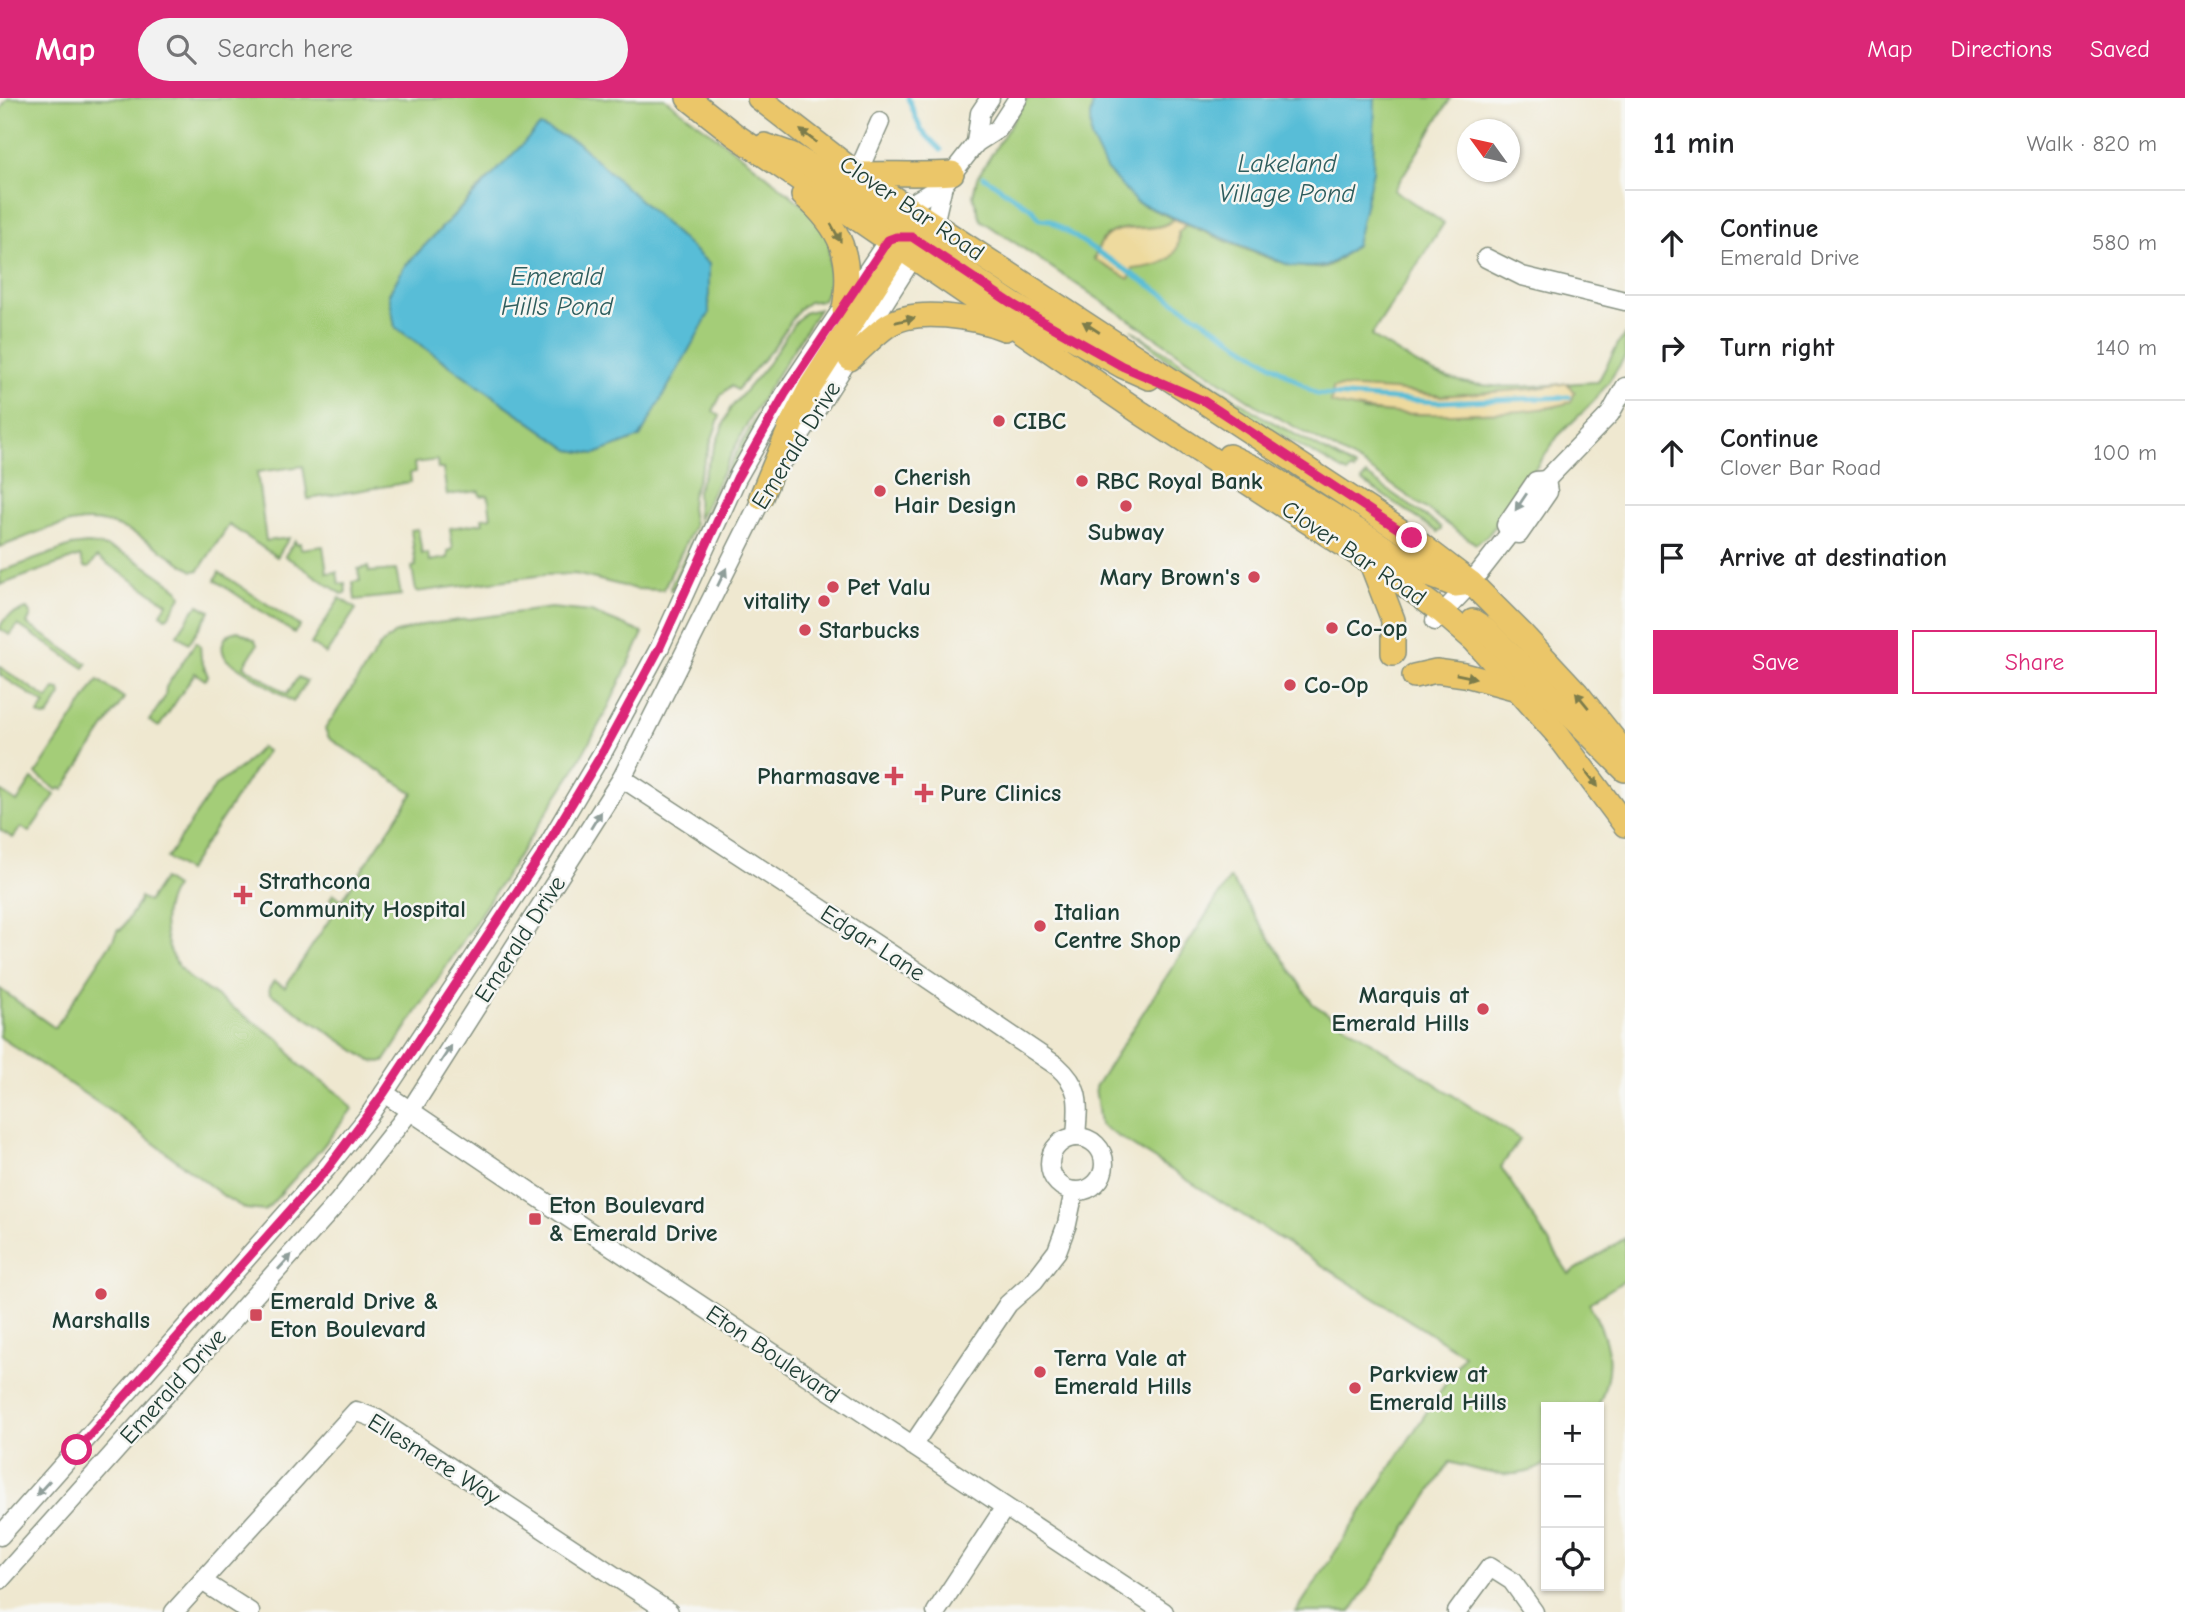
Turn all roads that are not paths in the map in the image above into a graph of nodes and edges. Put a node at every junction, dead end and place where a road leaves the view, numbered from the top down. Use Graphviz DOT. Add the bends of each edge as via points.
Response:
graph roads {
  1 [pos="688,98"];
  2 [pos="759,98"];
  3 [pos="990,98"];
  4 [pos="1018,98"];
  5 [pos="880,122"];
  6 [pos="735,135"];
  7 [pos="976,143"];
  8 [pos="857,174"];
  9 [pos="947,179"];
  10 [pos="909,234"];
  11 [pos="1486,258"];
  12 [pos="1625,301"];
  13 [pos="844,309"];
  14 [pos="1038,343"];
  15 [pos="850,359"];
  16 [pos="1625,387"];
  17 [pos="1141,413"];
  18 [pos="761,497"];
  19 [pos="1371,563"];
  20 [pos="1471,583"];
  21 [pos="1439,617"];
  22 [pos="1393,653"];
  23 [pos="1414,676"];
  24 [pos="1517,689"];
  25 [pos="1625,753"];
  26 [pos="1625,770"];
  27 [pos="622,778"];
  28 [pos="1625,825"];
  29 [pos="384,1093"];
  30 [pos="410,1111"];
  31 [pos="1076,1137"];
  32 [pos="1073,1191"];
  33 [pos="912,1446"];
  34 [pos="1005,1507"];
  35 [pos="0,1536"];
  36 [pos="0,1580"];
  37 [pos="202,1581"];
  38 [pos="174,1612"];
  39 [pos="250,1612"];
  40 [pos="669,1612"];
  41 [pos="936,1612"];
  42 [pos="1164,1612"];
  43 [pos="1457,1612"];
  44 [pos="1534,1612"];
  1 -- 6 [label="main road, Clover Bar Road"];
  8 -- 2 [label="main road, Clover Bar Road, one-way"];
  3 -- 7 [label="street" via="980,113"];
  4 -- 7 [label="street" via="998,129"];
  5 -- 8 [label="street"];
  6 -- 10 [label="main road, Clover Bar Road"];
  6 -- 13 [label="main road, one-way" via="816,205 833,226 847,264"];
  7 -- 9 [label="street"];
  8 -- 9 [label="main road"];
  8 -- 10 [label="main road, Clover Bar Road"];
  9 -- 10 [label="street"];
  9 -- 10 [label="street" via="918,200"];
  10 -- 13 [label="street, Emerald Drive"];
  10 -- 14 [label="main road, Clover Bar Road"];
  10 -- 15 [label="street, Emerald Drive"];
  10 -- 18 [label="main road" via="811,386"];
  20 -- 10 [label="main road, Clover Bar Road, one-way" via="1412,538 1204,401"];
  11 -- 12 [label="street" via="1522,276"];
  13 -- 29 [label="street, Emerald Drive" via="785,394 737,478 660,647 597,762"];
  15 -- 14 [label="main road, one-way" via="889,324 932,314 986,321"];
  14 -- 17 [label="main road, Clover Bar Road"];
  15 -- 18 [label="street, Emerald Drive"];
  16 -- 20 [label="street" via="1610,414 1546,480 1536,481 1506,525 1510,533"];
  17 -- 19 [label="main road, Clover Bar Road"];
  17 -- 20 [label="main road" via="1262,472 1423,573 1455,585"];
  27 -- 18 [label="street, Emerald Drive, one-way"];
  19 -- 21 [label="main road, Clover Bar Road"];
  19 -- 22 [label="main road" via="1393,620"];
  20 -- 21 [label="street"];
  25 -- 20 [label="main road, Clover Bar Road, one-way" via="1577,692"];
  21 -- 24 [label="main road, Clover Bar Road" via="1475,640"];
  21 -- 26 [label="main road" via="1465,617 1484,628"];
  23 -- 24 [label="main road, one-way" via="1436,671"];
  24 -- 28 [label="main road, Clover Bar Road, one-way"];
  30 -- 27 [label="street, Emerald Drive, one-way"];
  27 -- 31 [label="street, Edgar Lane" via="1057,1066 1078,1093"];
  29 -- 30 [label="street, Eton Boulevard"];
  29 -- 35 [label="street, Emerald Drive, one-way" via="327,1169"];
  30 -- 33 [label="street, Eton Boulevard"];
  36 -- 30 [label="street, Emerald Drive, one-way" via="331,1211"];
  31 -- 32 [label="street" via="1054,1150 1050,1167 1058,1183"];
  31 -- 32 [label="street" via="1093,1142 1104,1166 1091,1187"];
  32 -- 33 [label="street" via="1057,1251 1008,1304"];
  33 -- 34 [label="street, Eton Boulevard"];
  34 -- 41 [label="street"];
  34 -- 42 [label="street, Eton Boulevard"];
  37 -- 38 [label="street, Ellesmere Way"];
  37 -- 39 [label="street"];
  37 -- 40 [label="street, Ellesmere Way" via="356,1410 377,1419"];
  43 -- 44 [label="street" via="1490,1567 1512,1581"];
}
